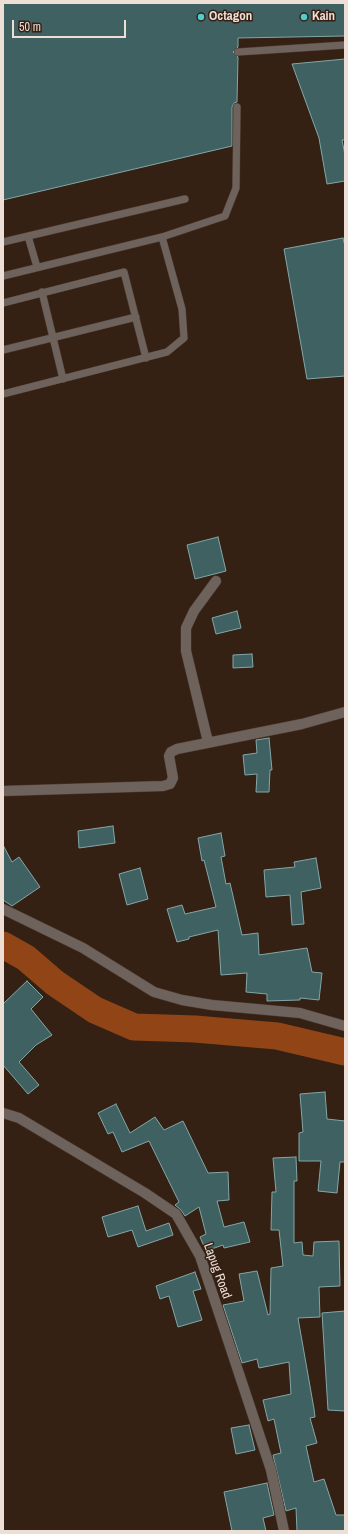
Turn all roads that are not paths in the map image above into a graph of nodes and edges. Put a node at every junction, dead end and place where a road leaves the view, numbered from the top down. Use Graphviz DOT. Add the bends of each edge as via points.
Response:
graph roads {
  1 [pos="345,45"];
  2 [pos="238,52"];
  3 [pos="237,107"];
  4 [pos="185,199"];
  5 [pos="28,236"];
  6 [pos="162,236"];
  7 [pos="3,242"];
  8 [pos="37,268"];
  9 [pos="3,276"];
  10 [pos="42,292"];
  11 [pos="3,303"];
  12 [pos="136,317"];
  13 [pos="53,338"];
  14 [pos="3,350"];
  15 [pos="146,358"];
  16 [pos="63,379"];
  17 [pos="3,394"];
  18 [pos="216,581"];
  19 [pos="345,712"];
  20 [pos="208,742"];
  21 [pos="3,791"];
  22 [pos="3,909"];
  23 [pos="345,1026"];
  24 [pos="3,1113"];
  25 [pos="284,1531"];
  1 -- 2 [label="lane"];
  3 -- 6 [label="lane" via="236,188 225,216"];
  4 -- 5 [label="lane"];
  5 -- 7 [label="lane"];
  5 -- 8 [label="lane"];
  6 -- 8 [label="lane"];
  6 -- 15 [label="lane" via="182,309 184,338 167,352"];
  8 -- 9 [label="lane"];
  10 -- 11 [label="lane"];
  10 -- 12 [label="lane" via="124,272"];
  10 -- 13 [label="lane"];
  12 -- 13 [label="lane"];
  12 -- 15 [label="lane"];
  13 -- 14 [label="lane"];
  13 -- 16 [label="lane"];
  15 -- 16 [label="lane"];
  16 -- 17 [label="lane"];
  18 -- 20 [label="street" via="194,611 186,628 186,651"];
  19 -- 20 [label="street" via="302,724"];
  20 -- 21 [label="street" via="171,752 169,756 173,778 170,784 163,786"];
  22 -- 23 [label="street" via="83,948 154,992 212,1005 300,1013"];
  24 -- 25 [label="street, Lapug Road" via="18,1118 176,1214 200,1256 271,1470"];
}
